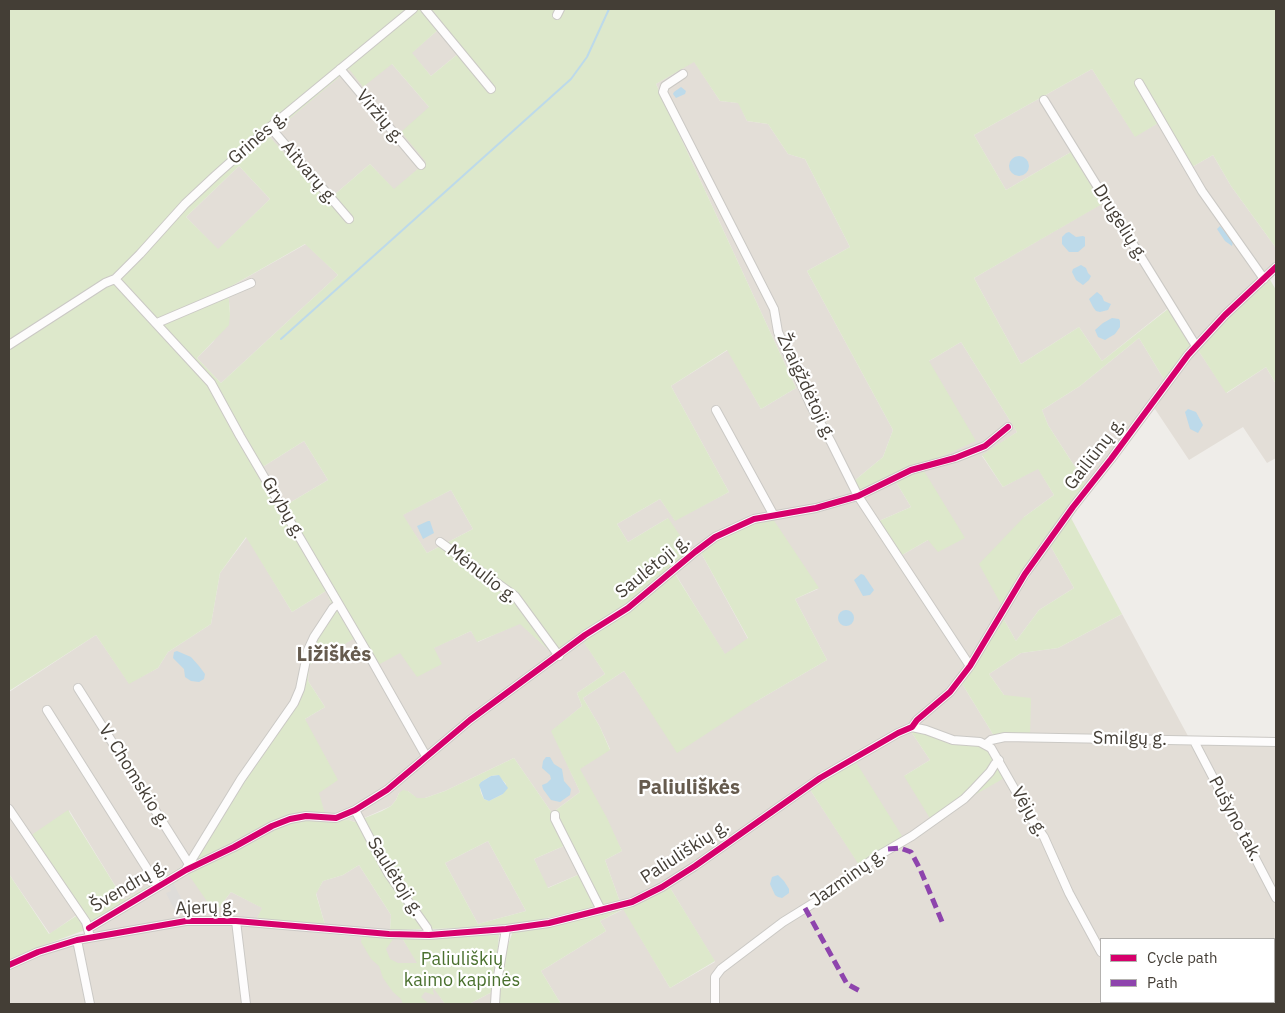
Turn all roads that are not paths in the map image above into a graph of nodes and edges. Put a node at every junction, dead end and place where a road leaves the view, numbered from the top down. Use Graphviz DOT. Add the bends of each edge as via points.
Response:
graph roads {
  1 [pos="413,9"];
  2 [pos="425,9"];
  3 [pos="340,69"];
  4 [pos="683,74"];
  5 [pos="1139,83"];
  6 [pos="491,89"];
  7 [pos="1044,100"];
  8 [pos="270,127"];
  9 [pos="421,165"];
  10 [pos="349,219"];
  11 [pos="1276,267"];
  12 [pos="115,279"];
  13 [pos="1264,279"];
  14 [pos="251,283"];
  15 [pos="157,323"];
  16 [pos="9,345"];
  17 [pos="1196,346"];
  18 [pos="716,410"];
  19 [pos="1008,427"];
  20 [pos="858,496"];
  21 [pos="773,514"];
  22 [pos="440,542"];
  23 [pos="338,604"];
  24 [pos="559,656"];
  25 [pos="970,666"];
  26 [pos="961,678"];
  27 [pos="78,688"];
  28 [pos="47,710"];
  29 [pos="912,727"];
  30 [pos="1194,741"];
  31 [pos="1276,742"];
  32 [pos="986,744"];
  33 [pos="426,756"];
  34 [pos="999,760"];
  35 [pos="9,809"];
  36 [pos="355,810"];
  37 [pos="555,814"];
  38 [pos="188,867"];
  39 [pos="158,886"];
  40 [pos="1276,898"];
  41 [pos="601,910"];
  42 [pos="236,920"];
  43 [pos="89,928"];
  44 [pos="506,930"];
  45 [pos="349,932"];
  46 [pos="429,935"];
  47 [pos="90,937"];
  48 [pos="77,940"];
  49 [pos="1100,950"];
  50 [pos="10,963"];
  51 [pos="90,1004"];
  52 [pos="246,1004"];
  53 [pos="495,1004"];
  54 [pos="715,1004"];
  1 -- 3 [label="street, Grinės g."];
  2 -- 6 [label="street"];
  3 -- 8 [label="street, Grinės g."];
  3 -- 9 [label="street, Viržių g."];
  4 -- 20 [label="street, Žvaigždėtoji g." via="665,86 663,92 774,309 778,332 811,406"];
  5 -- 13 [label="street" via="1202,191"];
  7 -- 17 [label="street, Drugelių g."];
  8 -- 10 [label="street, Aitvarų g."];
  8 -- 12 [label="street, Grinės g." via="185,204"];
  11 -- 13 [label="street, Gailiūnų g."];
  12 -- 15 [label="street, Grybų g."];
  12 -- 16 [label="street, Grinės g."];
  13 -- 17 [label="street, Gailiūnų g."];
  14 -- 15 [label="street"];
  15 -- 23 [label="street, Grybų g." via="211,383"];
  17 -- 25 [label="street, Gailiūnų g." via="1025,574"];
  18 -- 21 [label="street"];
  19 -- 20 [label="street, Saulėtoji g." via="985,446 911,470"];
  20 -- 21 [label="street, Saulėtoji g." via="816,508"];
  20 -- 25 [label="street, Žvaigždėtoji g."];
  21 -- 24 [label="street, Saulėtoji g." via="740,524 715,537 628,608"];
  22 -- 24 [label="street, Mėnulio g." via="515,596"];
  23 -- 33 [label="street, Grybų g."];
  23 -- 38 [label="street, Švendrų g." via="308,650 294,703 246,771"];
  24 -- 33 [label="street, Saulėtoji g."];
  25 -- 26 [label="street, Gailiūnų g."];
  26 -- 29 [label="street, Paliuliškių g."];
  27 -- 38 [label="street, V. Chomskio g."];
  28 -- 39 [label="street, Švendrų g."];
  29 -- 32 [label="street" via="952,740"];
  29 -- 41 [label="street, Paliuliškių g." via="820,778 662,887 632,902"];
  30 -- 31 [label="street, Smilgų g."];
  30 -- 32 [label="street, Smilgų g." via="1005,737"];
  30 -- 40 [label="street, Pušyno tak."];
  32 -- 34 [label="street, Vėjų g."];
  33 -- 36 [label="street, Saulėtoji g." via="387,790"];
  34 -- 49 [label="street, Vėjų g." via="1044,837 1069,894"];
  34 -- 54 [label="street, Jazminų g." via="964,799 783,922 721,969 715,977"];
  35 -- 43 [label="street"];
  36 -- 38 [label="street" via="336,818 306,816 290,819"];
  36 -- 46 [label="street, Saulėtoji g." via="388,872"];
  37 -- 41 [label="street"];
  38 -- 39 [label="street, Švendrų g."];
  39 -- 43 [label="street, Švendrų g."];
  41 -- 44 [label="street, Paliuliškių g."];
  42 -- 45 [label="street, Ajerų g."];
  42 -- 47 [label="street, Ajerų g." via="186,921"];
  42 -- 52 [label="street"];
  43 -- 47 [label="street"];
  44 -- 46 [label="street, Paliuliškių g."];
  44 -- 53 [label="street"];
  45 -- 46 [label="street, Paliuliškių g."];
  47 -- 48 [label="street, Ajerų g."];
  48 -- 50 [label="street, Ajerų g."];
  48 -- 51 [label="street"];
}
